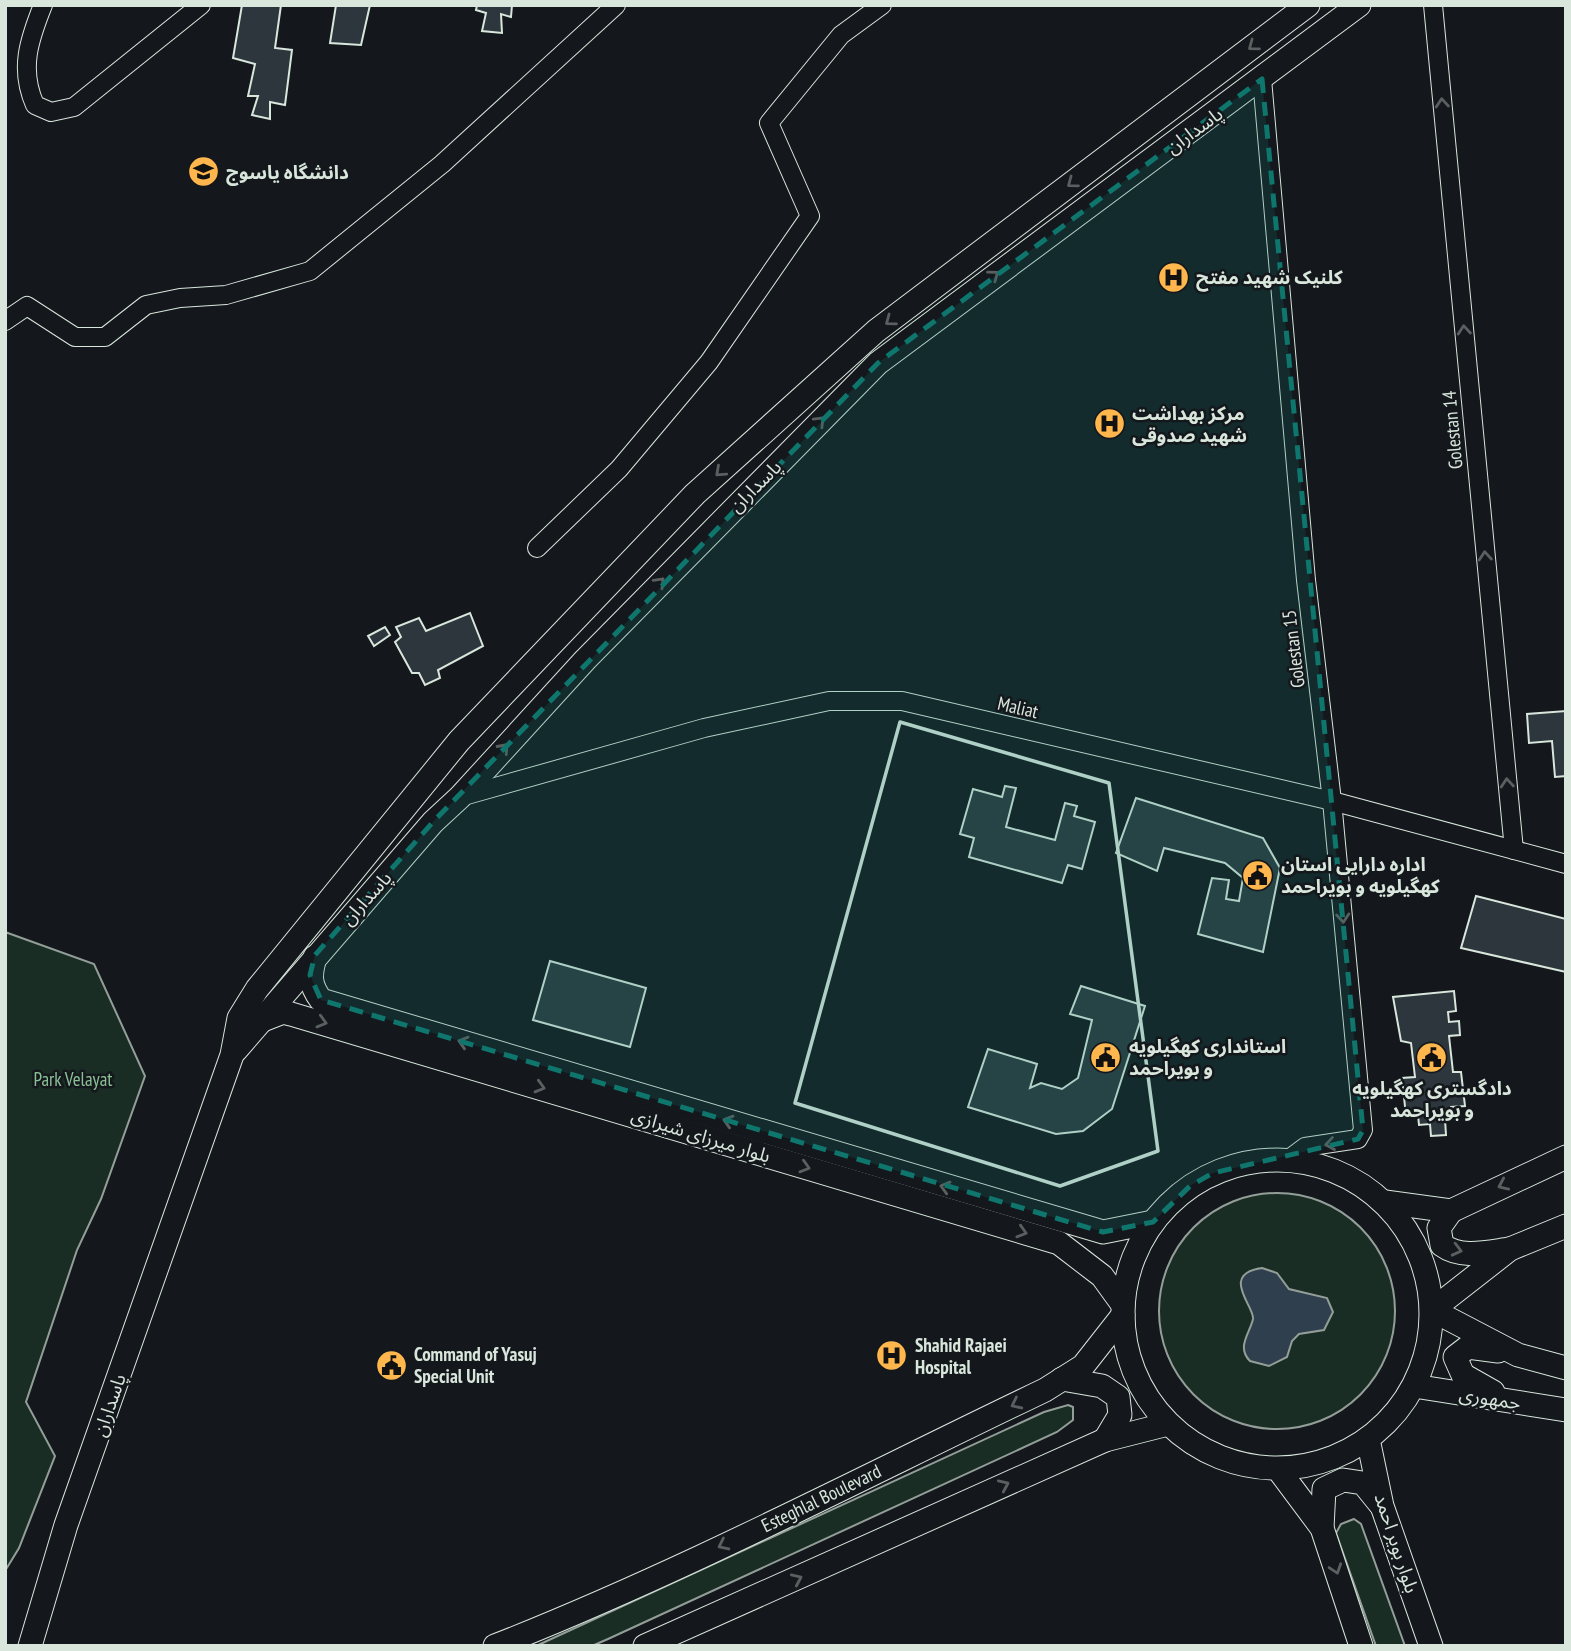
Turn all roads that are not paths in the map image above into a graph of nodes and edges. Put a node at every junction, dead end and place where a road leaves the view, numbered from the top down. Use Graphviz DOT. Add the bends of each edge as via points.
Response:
graph roads {
  1 [pos="43,5"];
  2 [pos="201,5"];
  3 [pos="616,5"];
  4 [pos="882,5"];
  5 [pos="1308,5"];
  6 [pos="1359,5"];
  7 [pos="1433,5"];
  8 [pos="1262,79"];
  9 [pos="5,321"];
  10 [pos="537,548"];
  11 [pos="415,796"];
  12 [pos="460,797"];
  13 [pos="1332,801"];
  14 [pos="433,822"];
  15 [pos="370,849"];
  16 [pos="1514,850"];
  17 [pos="1566,864"];
  18 [pos="394,868"];
  19 [pos="315,955"];
  20 [pos="257,1022"];
  21 [pos="232,1055"];
  22 [pos="1566,1157"];
  23 [pos="1289,1159"];
  24 [pos="1385,1202"];
  25 [pos="1451,1211"];
  26 [pos="1153,1222"];
  27 [pos="1566,1226"];
  28 [pos="1103,1232"];
  29 [pos="1510,1249"];
  30 [pos="1102,1276"];
  31 [pos="1123,1310"];
  32 [pos="1432,1310"];
  33 [pos="1518,1355"];
  34 [pos="1566,1368"];
  35 [pos="1062,1379"];
  36 [pos="1414,1386"];
  37 [pos="1507,1401"];
  38 [pos="1566,1410"];
  39 [pos="1168,1424"];
  40 [pos="1368,1439"];
  41 [pos="1105,1440"];
  42 [pos="1278,1469"];
  43 [pos="1382,1506"];
  44 [pos="1322,1528"];
  45 [pos="28,1643"];
  46 [pos="495,1646"];
  47 [pos="645,1646"];
  48 [pos="1362,1646"];
  49 [pos="1431,1646"];
  1 -- 2 [label="street" via="25,62 28,88 36,105 51,112 74,107"];
  3 -- 9 [label="street" via="442,164 310,271 226,295 146,305 105,337 75,337 27,306"];
  4 -- 10 [label="street" via="841,35 769,123 810,216 709,362 619,469"];
  5 -- 11 [label="main road, پاسداران, one-way" via="876,331 695,494 459,741"];
  6 -- 8 [label="main road, پاسداران"];
  16 -- 7 [label="street, Golestan 14, one-way"];
  12 -- 8 [label="main road, پاسداران, one-way" via="585,660 878,363"];
  8 -- 13 [label="street, Golestan 15" via="1305,566"];
  11 -- 14 [label="main road" via="414,820"];
  11 -- 15 [label="main road, پاسداران"];
  12 -- 13 [label="street, Maliat" via="716,725 829,701 902,701"];
  12 -- 14 [label="main road, پاسداران"];
  13 -- 16 [label="street, Maliat"];
  13 -- 23 [label="street, Golestan 15, one-way" via="1363,1130 1358,1139 1305,1147"];
  14 -- 18 [label="main road, پاسداران"];
  15 -- 18 [label="main road" via="384,844 394,848 398,855"];
  15 -- 21 [label="main road, پاسداران" via="257,989 239,1018"];
  16 -- 17 [label="street, Maliat"];
  18 -- 19 [label="main road, پاسداران"];
  19 -- 20 [label="main road, پاسداران"];
  28 -- 19 [label="main road, بلوار میرزای شیرازی, one-way" via="321,1000 310,975"];
  20 -- 21 [label="main road, پاسداران"];
  20 -- 30 [label="main road, بلوار میرزای شیرازی, one-way" via="283,1012 651,1120 1059,1243"];
  21 -- 45 [label="main road, پاسداران"];
  22 -- 25 [label="main road, one-way"];
  23 -- 24 [label="main road" via="1341,1172"];
  23 -- 26 [label="main road" via="1263,1159 1213,1173 1190,1186"];
  24 -- 25 [label="main road"];
  24 -- 32 [label="main road" via="1405,1225 1419,1252 1429,1280"];
  25 -- 29 [label="main road, one-way" via="1439,1228 1442,1245 1451,1251"];
  26 -- 28 [label="main road, بلوار میرزای شیرازی"];
  26 -- 31 [label="main road" via="1129,1270"];
  27 -- 29 [label="main road"];
  28 -- 30 [label="main road" via="1123,1248 1113,1270"];
  29 -- 32 [label="main road"];
  30 -- 31 [label="main road, بلوار میرزای شیرازی"];
  31 -- 35 [label="main road, Esteghlal Boulevard" via="1083,1366"];
  31 -- 39 [label="main road" via="1126,1345 1135,1374"];
  32 -- 33 [label="main road"];
  32 -- 36 [label="main road" via="1427,1349"];
  33 -- 34 [label="main road"];
  33 -- 37 [label="main road" via="1468,1347 1455,1357 1463,1375"];
  35 -- 41 [label="main road" via="1102,1386 1118,1397 1120,1415"];
  35 -- 46 [label="main road, Esteghlal Boulevard, one-way" via="671,1570"];
  36 -- 37 [label="main road, جمهوری"];
  36 -- 40 [label="main road" via="1402,1406"];
  37 -- 38 [label="main road, جمهوری"];
  39 -- 41 [label="main road"];
  39 -- 42 [label="main road" via="1219,1457"];
  40 -- 42 [label="main road" via="1325,1461"];
  40 -- 43 [label="main road, بلوار بویر احمد"];
  47 -- 41 [label="main road, one-way"];
  42 -- 44 [label="main road"];
  43 -- 44 [label="main road" via="1363,1483 1343,1479 1324,1489"];
  43 -- 49 [label="main road, بلوار بویر احمد"];
  44 -- 48 [label="main road, one-way"];
}
